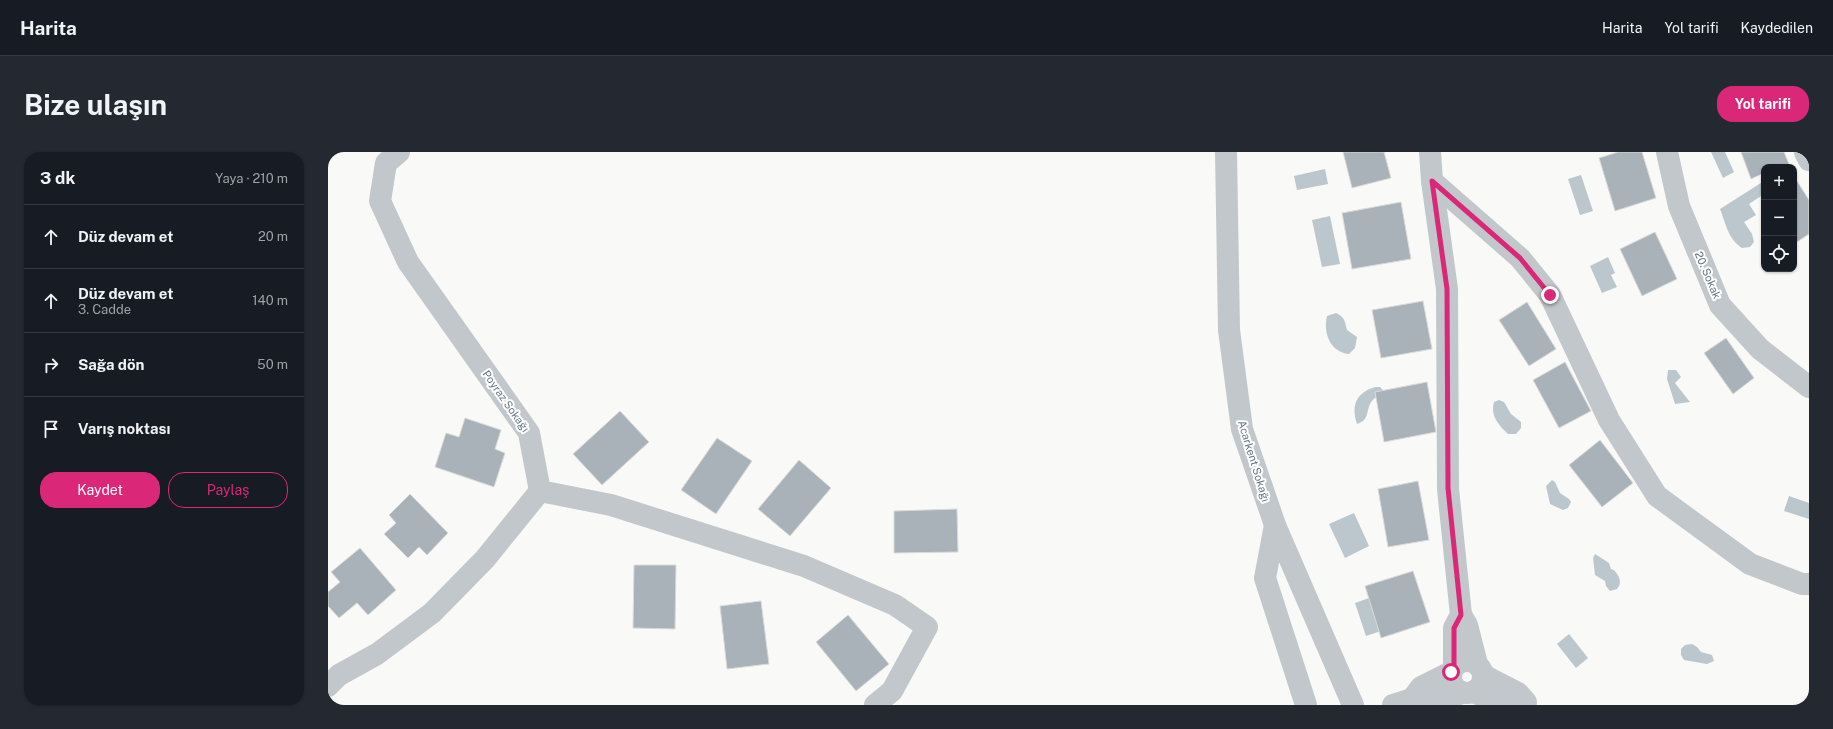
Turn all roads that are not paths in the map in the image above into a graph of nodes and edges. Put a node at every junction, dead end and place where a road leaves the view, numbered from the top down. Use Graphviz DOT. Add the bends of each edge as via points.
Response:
graph roads {
  1 [pos="399,152"];
  2 [pos="1226,152"];
  3 [pos="1430,152"];
  4 [pos="1667,152"];
  5 [pos="1805,152"];
  6 [pos="1809,160"];
  7 [pos="1432,181"];
  8 [pos="1809,387"];
  9 [pos="540,491"];
  10 [pos="1275,525"];
  11 [pos="1809,584"];
  12 [pos="1461,615"];
  13 [pos="1452,669"];
  14 [pos="1474,681"];
  15 [pos="328,686"];
  16 [pos="1402,702"];
  17 [pos="1523,704"];
  18 [pos="875,705"];
  19 [pos="1306,705"];
  20 [pos="1353,705"];
  1 -- 9 [label="street, Poyraz Sokağı" via="386,163 380,201 408,262 529,433"];
  2 -- 10 [label="street, Acarkent Sokağı" via="1229,330 1242,428"];
  3 -- 7 [label="street"];
  4 -- 8 [label="street, 20. Sokak" via="1679,206 1720,306 1760,349"];
  5 -- 6 [label="street"];
  7 -- 11 [label="street" via="1520,258 1550,295 1610,420 1657,496 1750,564 1802,584"];
  7 -- 12 [label="street" via="1447,289 1448,488"];
  9 -- 15 [label="street" via="485,559 432,613 377,654 339,675"];
  9 -- 18 [label="street" via="611,505 804,566 895,604 927,627 892,691"];
  10 -- 19 [label="street" via="1265,578"];
  10 -- 20 [label="street, Acarkent Sokağı"];
  12 -- 13 [label="street" via="1454,628"];
  12 -- 14 [label="street" via="1467,625"];
  13 -- 14 [label="street" via="1465,660"];
  13 -- 16 [label="street" via="1421,687"];
  14 -- 16 [label="street" via="1447,698 1426,702"];
  14 -- 17 [label="street" via="1518,693"];
}
